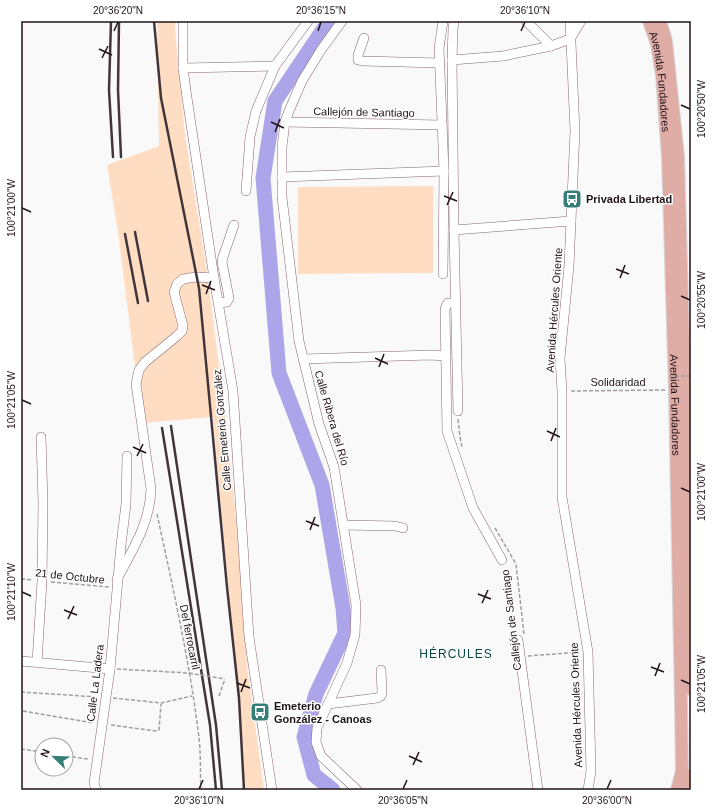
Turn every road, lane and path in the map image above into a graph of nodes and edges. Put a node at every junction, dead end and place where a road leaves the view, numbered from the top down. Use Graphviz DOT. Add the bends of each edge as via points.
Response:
graph roads {
  1 [pos="183,21"];
  2 [pos="308,21"];
  3 [pos="342,21"];
  4 [pos="443,21"];
  5 [pos="454,21"];
  6 [pos="526,21"];
  7 [pos="570,21"];
  8 [pos="581,21"];
  9 [pos="649,21"];
  10 [pos="660,21"];
  11 [pos="364,38"];
  12 [pos="570,39"];
  13 [pos="551,46"];
  14 [pos="452,60"];
  15 [pos="440,64"];
  16 [pos="275,66"];
  17 [pos="183,68"];
  18 [pos="285,122"];
  19 [pos="442,125"];
  20 [pos="444,171"];
  21 [pos="282,177"];
  22 [pos="246,191"];
  23 [pos="571,221"];
  24 [pos="234,225"];
  25 [pos="454,230"];
  26 [pos="444,274"];
  27 [pos="214,278"];
  28 [pos="219,303"];
  29 [pos="456,303"];
  30 [pos="446,356"];
  31 [pos="303,359"];
  32 [pos="669,376"];
  33 [pos="691,376"];
  34 [pos="675,390"];
  35 [pos="562,391"];
  36 [pos="688,402"];
  37 [pos="458,411"];
  38 [pos="41,437"];
  39 [pos="463,451"];
  40 [pos="128,456"];
  41 [pos="156,512"];
  42 [pos="492,524"];
  43 [pos="343,525"];
  44 [pos="403,528"];
  45 [pos="502,560"];
  46 [pos="690,573"];
  47 [pos="21,579"];
  48 [pos="42,581"];
  49 [pos="117,584"];
  50 [pos="521,640"];
  51 [pos="588,652"];
  52 [pos="526,656"];
  53 [pos="21,661"];
  54 [pos="37,662"];
  55 [pos="110,668"];
  56 [pos="381,670"];
  57 [pos="189,673"];
  58 [pos="691,689"];
  59 [pos="219,696"];
  60 [pos="161,703"];
  61 [pos="328,704"];
  62 [pos="22,711"];
  63 [pos="102,724"];
  64 [pos="21,749"];
  65 [pos="34,751"];
  66 [pos="74,757"];
  67 [pos="98,761"];
  68 [pos="691,775"];
  69 [pos="96,790"];
  70 [pos="201,790"];
  71 [pos="272,790"];
  72 [pos="357,790"];
  73 [pos="538,790"];
  74 [pos="588,790"];
  75 [pos="677,790"];
  76 [pos="688,790"];
  1 -- 17 [label="street, Calle Emeterio González"];
  2 -- 16 [label="street"];
  3 -- 18 [label="street, Calle Ribera del Río" via="302,80"];
  4 -- 15 [label="street" via="439,48"];
  5 -- 14 [label="street"];
  6 -- 13 [label="street"];
  7 -- 12 [label="street, Avenida Hércules Oriente"];
  8 -- 12 [label="street"];
  9 -- 34 [label="main road, Avenida Fundadores" via="657,44 662,76 668,157"];
  10 -- 36 [label="main road, Avenida Fundadores" via="666,41 678,157"];
  11 -- 15 [label="street" via="358,60"];
  12 -- 13 [label="street"];
  12 -- 23 [label="street, Avenida Hércules Oriente" via="575,131"];
  13 -- 14 [label="street" via="503,56"];
  14 -- 25 [label="street"];
  15 -- 19 [label="street"];
  16 -- 17 [label="street"];
  16 -- 22 [label="street" via="253,124"];
  17 -- 27 [label="street, Calle Emeterio González"];
  18 -- 19 [label="street, Callejón de Santiago"];
  18 -- 21 [label="street, Calle Ribera del Río"];
  19 -- 20 [label="street"];
  20 -- 21 [label="street"];
  20 -- 26 [label="street"];
  21 -- 31 [label="street, Calle Ribera del Río" via="285,231"];
  23 -- 25 [label="street"];
  23 -- 35 [label="street, Avenida Hércules Oriente" via="560,358"];
  24 -- 28 [label="street" via="222,262 229,298 227,302"];
  25 -- 29 [label="street"];
  27 -- 28 [label="street, Calle Emeterio González"];
  27 -- 49 [label="street, Calle La Ladera" via="183,279 177,284 174,292 182,331 139,370 136,384 151,488 150,505 142,532"];
  28 -- 71 [label="street, Calle Emeterio González" via="233,391 250,637"];
  29 -- 30 [label="street" via="448,303 445,310"];
  29 -- 37 [label="street"];
  30 -- 31 [label="street"];
  30 -- 45 [label="street" via="447,431 473,508"];
  31 -- 43 [label="street, Calle Ribera del Río" via="319,424 334,468"];
  32 -- 33 [label="path, bridge"];
  34 -- 35 [label="path, Solidaridad"];
  34 -- 75 [label="main road, Avenida Fundadores" via="682,702 682,771"];
  35 -- 51 [label="street, Avenida Hércules Oriente" via="562,497"];
  36 -- 46 [label="main road, Avenida Fundadores"];
  37 -- 39 [label="path"];
  38 -- 48 [label="street"];
  40 -- 49 [label="street, Calle La Ladera" via="126,504"];
  41 -- 57 [label="path, Del ferrocarril"];
  42 -- 50 [label="path, Callejón de Santiago" via="516,564"];
  43 -- 44 [label="street"];
  43 -- 61 [label="street, Calle Ribera del Río" via="356,605 355,635 347,662"];
  46 -- 58 [label="main road, Avenida Fundadores"];
  47 -- 48 [label="path, 21 de Octubre"];
  48 -- 49 [label="path, 21 de Octubre"];
  48 -- 54 [label="street"];
  49 -- 55 [label="street, Calle La Ladera"];
  50 -- 73 [label="street, Callejón de Santiago"];
  51 -- 52 [label="path"];
  51 -- 74 [label="street, Avenida Hércules Oriente" via="591,771"];
  53 -- 54 [label="street"];
  54 -- 55 [label="street"];
  55 -- 57 [label="path"];
  55 -- 63 [label="street, Calle La Ladera"];
  56 -- 61 [label="street" via="381,696"];
  57 -- 59 [label="path, bridge" via="225,679"];
  57 -- 70 [label="path, Del ferrocarril" via="199,740"];
  60 -- 63 [label="path" via="159,730"];
  61 -- 72 [label="street, Calle Ribera del Río" via="317,728 316,742 322,756"];
  62 -- 63 [label="path"];
  63 -- 67 [label="street, Calle La Ladera"];
  64 -- 65 [label="path"];
  66 -- 67 [label="path"];
  67 -- 69 [label="street, Calle La Ladera" via="94,783"];
  68 -- 76 [label="main road"];
}
